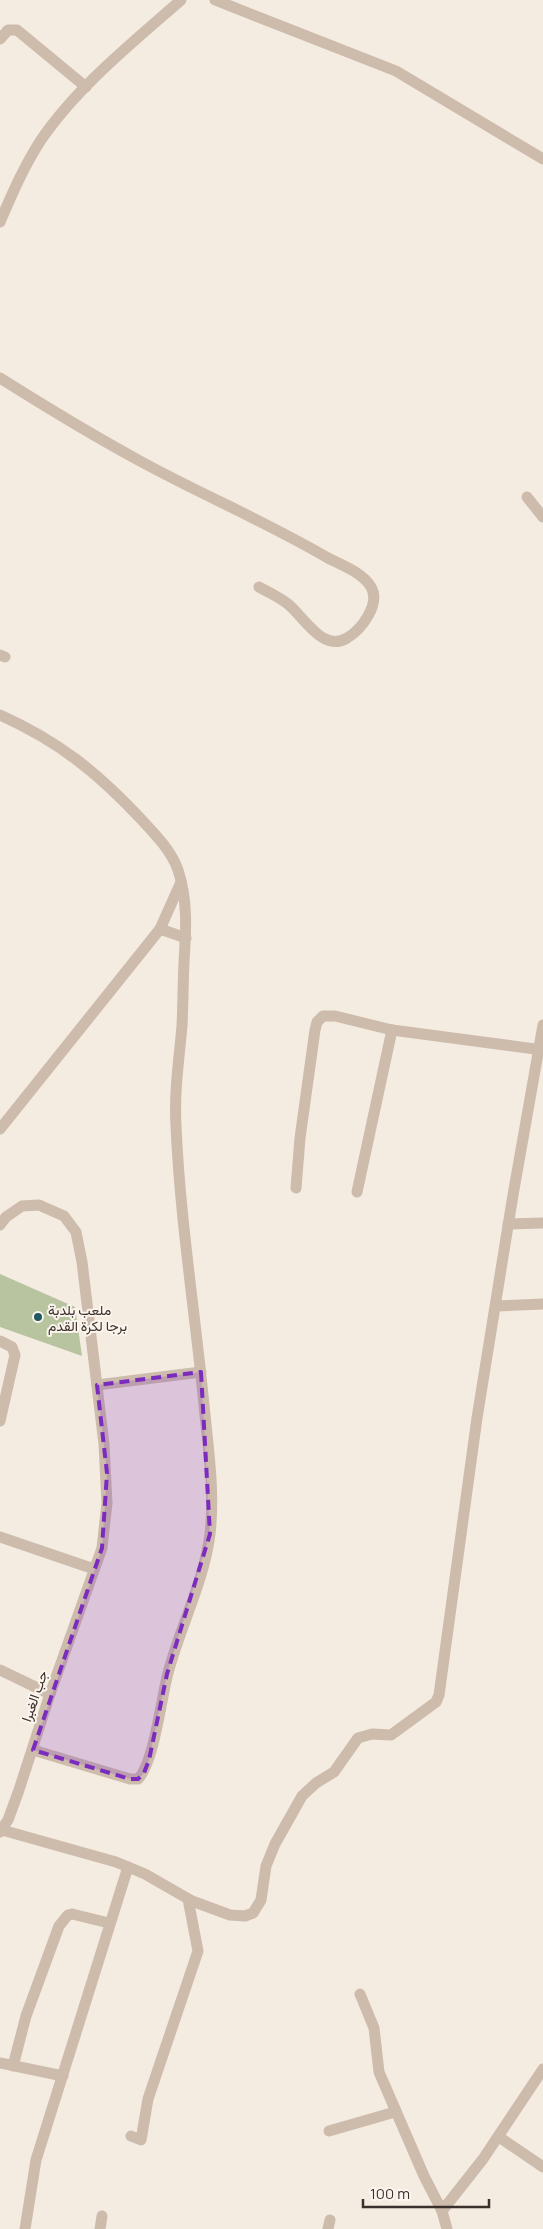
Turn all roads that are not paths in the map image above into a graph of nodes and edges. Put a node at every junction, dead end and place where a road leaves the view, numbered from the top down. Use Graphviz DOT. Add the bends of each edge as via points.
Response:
graph roads {
  1 [pos="181,0"];
  2 [pos="215,0"];
  3 [pos="0,39"];
  4 [pos="86,87"];
  5 [pos="543,159"];
  6 [pos="0,222"];
  7 [pos="0,378"];
  8 [pos="527,497"];
  9 [pos="543,517"];
  10 [pos="258,587"];
  11 [pos="0,715"];
  12 [pos="181,882"];
  13 [pos="160,929"];
  14 [pos="186,938"];
  15 [pos="543,1026"];
  16 [pos="392,1030"];
  17 [pos="540,1050"];
  18 [pos="0,1129"];
  19 [pos="296,1188"];
  20 [pos="357,1192"];
  21 [pos="543,1223"];
  22 [pos="508,1224"];
  23 [pos="0,1225"];
  24 [pos="543,1304"];
  25 [pos="496,1306"];
  26 [pos="0,1340"];
  27 [pos="201,1372"];
  28 [pos="96,1385"];
  29 [pos="0,1420"];
  30 [pos="0,1537"];
  31 [pos="94,1569"];
  32 [pos="0,1670"];
  33 [pos="50,1694"];
  34 [pos="32,1750"];
  35 [pos="1,1831"];
  36 [pos="128,1867"];
  37 [pos="188,1899"];
  38 [pos="109,1923"];
  39 [pos="360,1994"];
  40 [pos="0,2063"];
  41 [pos="13,2066"];
  42 [pos="543,2069"];
  43 [pos="63,2076"];
  44 [pos="395,2112"];
  45 [pos="329,2131"];
  46 [pos="131,2136"];
  47 [pos="499,2137"];
  48 [pos="543,2167"];
  49 [pos="442,2211"];
  50 [pos="102,2216"];
  51 [pos="25,2229"];
  52 [pos="100,2229"];
  53 [pos="447,2229"];
  1 -- 4 [label="street"];
  2 -- 5 [label="street" via="396,71"];
  3 -- 4 [label="street" via="8,30 17,30"];
  4 -- 6 [label="street" via="38,144"];
  7 -- 10 [label="street" via="141,461 284,532 354,572 371,586 374,598 368,616 357,631 334,643 318,635 284,600"];
  8 -- 9 [label="street"];
  11 -- 12 [label="street" via="55,743 98,775 155,834 173,859"];
  12 -- 13 [label="street"];
  12 -- 14 [label="street"];
  13 -- 14 [label="street"];
  13 -- 18 [label="street"];
  14 -- 27 [label="street" via="176,1125"];
  15 -- 17 [label="street"];
  16 -- 17 [label="street"];
  16 -- 19 [label="street" via="330,1015 319,1020 300,1138"];
  16 -- 20 [label="street"];
  17 -- 22 [label="street"];
  21 -- 22 [label="street"];
  22 -- 25 [label="street"];
  23 -- 28 [label="street, جب الغبرا" via="14,1210 32,1205 46,1207 70,1222 79,1242"];
  24 -- 25 [label="street"];
  25 -- 37 [label="street" via="465,1496 437,1700 391,1735 372,1734 358,1738 334,1772 302,1796 275,1844 266,1866 261,1900 253,1913 230,1915"];
  26 -- 29 [label="street" via="12,1346 15,1355"];
  27 -- 28 [label="street"];
  27 -- 34 [label="street" via="210,1534 168,1674 144,1774 138,1780 130,1779"];
  28 -- 31 [label="street, جب الغبرا" via="107,1474 107,1503 102,1548"];
  30 -- 31 [label="street"];
  31 -- 33 [label="street, جب الغبرا"];
  32 -- 33 [label="street"];
  33 -- 34 [label="street, جب الغبرا"];
  34 -- 35 [label="street, جب الغبرا"];
  35 -- 36 [label="street"];
  36 -- 37 [label="street"];
  36 -- 38 [label="street"];
  37 -- 46 [label="street" via="198,1951 148,2099 141,2140"];
  38 -- 41 [label="street" via="72,1914 59,1926 26,2016"];
  38 -- 43 [label="street"];
  39 -- 44 [label="street" via="374,2028 379,2072"];
  40 -- 41 [label="street"];
  41 -- 43 [label="street"];
  42 -- 47 [label="street"];
  43 -- 51 [label="street" via="36,2160"];
  44 -- 45 [label="street"];
  44 -- 49 [label="street"];
  47 -- 48 [label="street"];
  47 -- 49 [label="street"];
  49 -- 53 [label="street"];
  50 -- 52 [label="street"];
}
